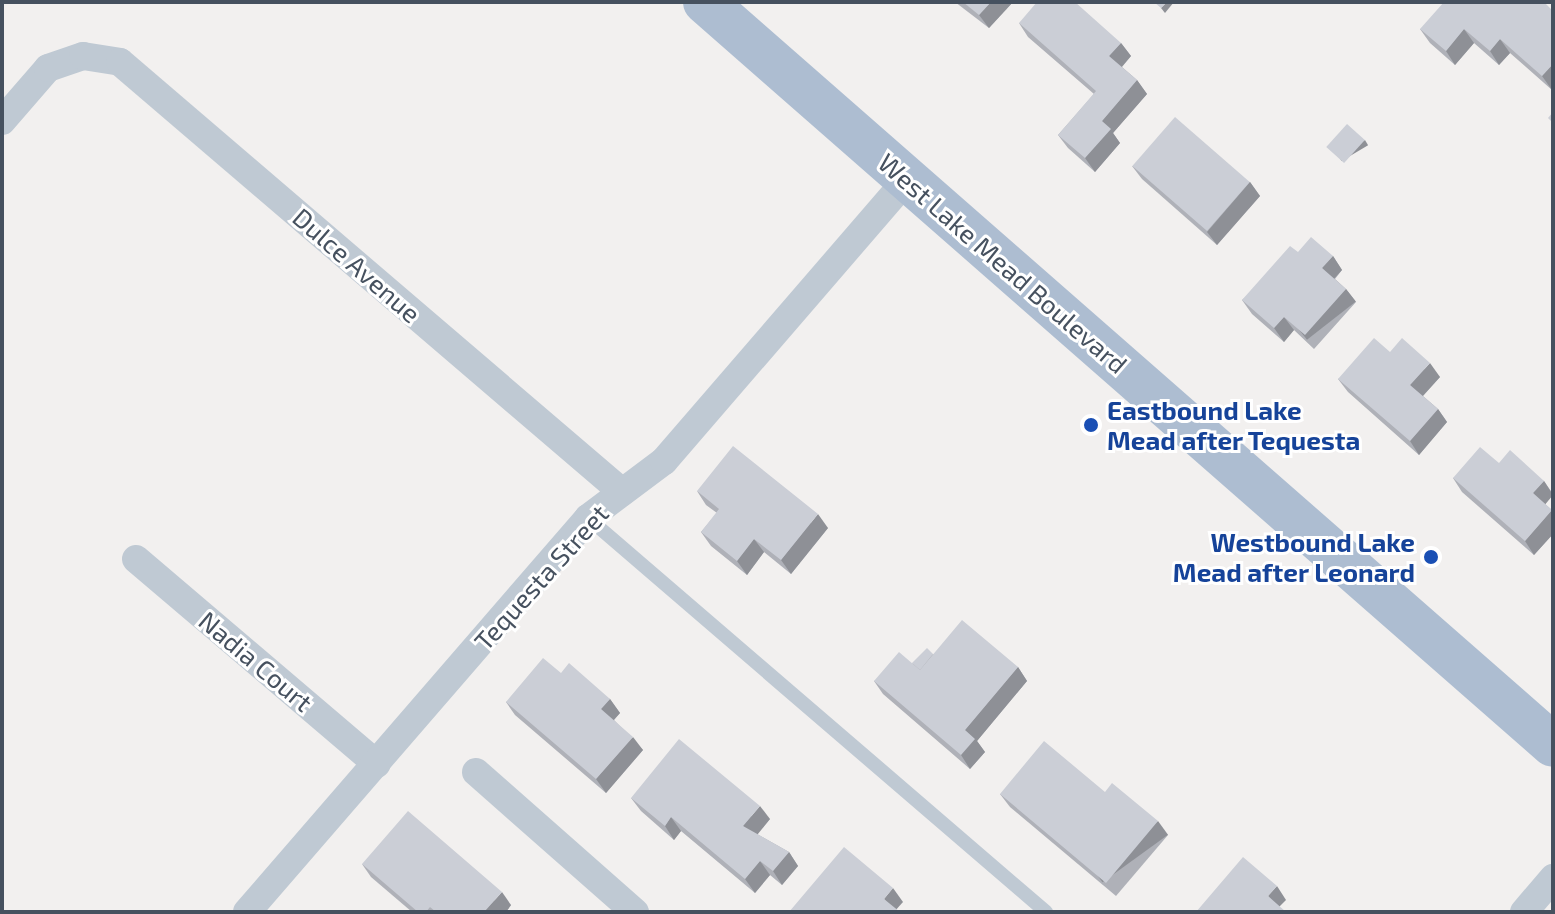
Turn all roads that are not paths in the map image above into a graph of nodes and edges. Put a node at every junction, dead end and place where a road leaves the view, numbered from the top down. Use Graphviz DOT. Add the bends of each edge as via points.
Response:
graph roads {
  1 [pos="705,2"];
  2 [pos="2,121"];
  3 [pos="907,179"];
  4 [pos="622,492"];
  5 [pos="588,518"];
  6 [pos="136,559"];
  7 [pos="1553,745"];
  8 [pos="377,764"];
  9 [pos="476,772"];
  10 [pos="1553,878"];
  11 [pos="247,912"];
  12 [pos="635,912"];
  13 [pos="1046,912"];
  14 [pos="1524,912"];
  1 -- 3 [label="main road, West Lake Mead Boulevard"];
  2 -- 4 [label="street, Dulce Avenue" via="48,68 83,56 120,62"];
  3 -- 4 [label="street, Tequesta Street" via="664,461"];
  3 -- 7 [label="main road, West Lake Mead Boulevard"];
  4 -- 5 [label="street, Tequesta Street"];
  5 -- 8 [label="street, Tequesta Street"];
  5 -- 13 [label="lane"];
  6 -- 8 [label="street, Nadia Court"];
  8 -- 11 [label="street, Tequesta Street"];
  9 -- 12 [label="street"];
  10 -- 14 [label="street"];
}
